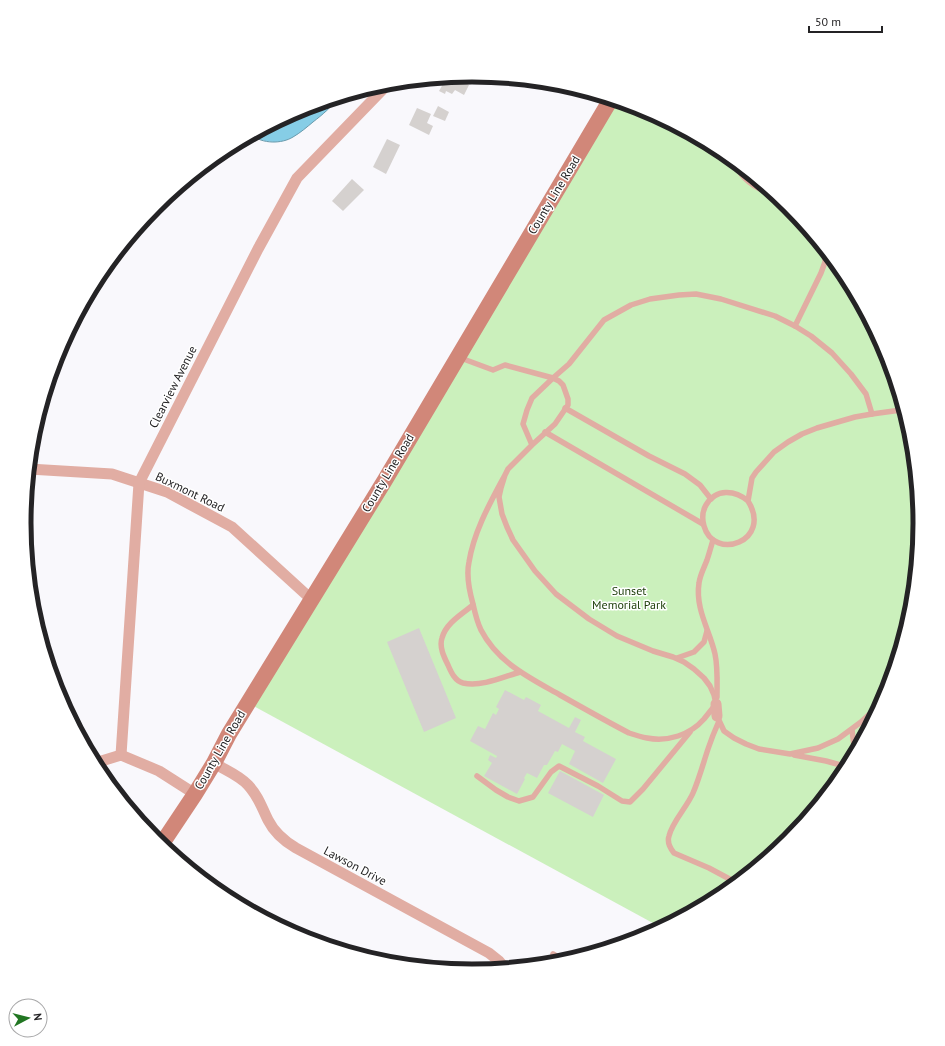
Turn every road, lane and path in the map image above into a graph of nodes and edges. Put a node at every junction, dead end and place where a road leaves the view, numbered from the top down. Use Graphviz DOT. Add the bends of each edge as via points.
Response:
graph roads {
  1 [pos="380,92"];
  2 [pos="608,103"];
  3 [pos="740,172"];
  4 [pos="765,192"];
  5 [pos="824,256"];
  6 [pos="795,326"];
  7 [pos="458,357"];
  8 [pos="553,378"];
  9 [pos="565,408"];
  10 [pos="899,410"];
  11 [pos="872,414"];
  12 [pos="545,432"];
  13 [pos="532,445"];
  14 [pos="35,469"];
  15 [pos="505,475"];
  16 [pos="139,483"];
  17 [pos="711,499"];
  18 [pos="748,501"];
  19 [pos="703,524"];
  20 [pos="713,540"];
  21 [pos="311,599"];
  22 [pos="473,605"];
  23 [pos="707,631"];
  24 [pos="677,658"];
  25 [pos="520,672"];
  26 [pos="716,704"];
  27 [pos="870,714"];
  28 [pos="718,718"];
  29 [pos="693,728"];
  30 [pos="852,730"];
  31 [pos="854,746"];
  32 [pos="790,754"];
  33 [pos="121,755"];
  34 [pos="101,762"];
  35 [pos="214,763"];
  36 [pos="842,765"];
  37 [pos="477,776"];
  38 [pos="195,794"];
  39 [pos="165,839"];
  40 [pos="731,880"];
  41 [pos="553,954"];
  42 [pos="557,956"];
  43 [pos="502,964"];
  1 -- 16 [label="street, Clearview Avenue" via="297,178"];
  2 -- 7 [label="main road, County Line Road"];
  3 -- 4 [label="lane"];
  5 -- 6 [label="lane" via="821,273"];
  6 -- 8 [label="lane" via="774,316 713,297 679,294 660,297 631,305 604,320 569,364"];
  6 -- 11 [label="lane" via="822,344 842,363 866,394"];
  7 -- 8 [label="lane" via="493,370 505,365"];
  7 -- 21 [label="main road, County Line Road"];
  8 -- 9 [label="lane" via="559,381 566,391 568,405"];
  8 -- 13 [label="lane" via="532,398 526,410 523,424"];
  9 -- 12 [label="lane" via="555,424"];
  9 -- 17 [label="lane" via="685,474 700,485"];
  10 -- 11 [label="lane"];
  11 -- 18 [label="lane" via="817,428 788,442 774,452 756,472 752,478"];
  12 -- 13 [label="lane"];
  12 -- 19 [label="lane"];
  13 -- 15 [label="lane" via="511,465"];
  14 -- 16 [label="street, Buxmont Road" via="112,474"];
  15 -- 22 [label="lane" via="472,546 468,576"];
  15 -- 24 [label="lane" via="499,498 502,514 513,540 541,579 589,620 617,636"];
  16 -- 21 [label="street, Buxmont Road" via="167,492 232,527"];
  16 -- 33 [label="street, Clearview Avenue"];
  17 -- 18 [label="lane" via="726,492 742,496"];
  17 -- 19 [label="lane" via="704,510"];
  18 -- 20 [label="lane" via="755,517 751,533 738,543 729,545"];
  19 -- 20 [label="lane"];
  20 -- 23 [label="lane" via="699,584 700,611"];
  21 -- 35 [label="main road, County Line Road"];
  22 -- 25 [label="lane" via="476,617 490,644"];
  22 -- 25 [label="lane" via="455,619 441,639 442,652 452,674 461,682 474,684"];
  23 -- 24 [label="lane" via="704,642 694,652"];
  23 -- 28 [label="lane" via="715,655"];
  24 -- 26 [label="lane" via="704,678 710,686"];
  25 -- 29 [label="lane" via="629,733 660,740 680,736"];
  26 -- 28 [label="street"];
  26 -- 29 [label="lane" via="704,720"];
  27 -- 30 [label="lane"];
  28 -- 32 [label="lane" via="724,731 746,744"];
  28 -- 40 [label="lane" via="699,778 672,828 668,844 674,853"];
  29 -- 37 [label="lane" via="630,802 622,801 559,766 551,772 533,797 519,801 496,790"];
  30 -- 31 [label="lane"];
  30 -- 32 [label="lane" via="818,748"];
  32 -- 36 [label="lane"];
  33 -- 34 [label="street"];
  33 -- 38 [label="street" via="159,771"];
  35 -- 38 [label="main road, County Line Road"];
  35 -- 43 [label="street, Lawson Drive" via="248,784 257,796 268,820 284,841 489,954"];
  38 -- 39 [label="main road, County Line Road"];
  41 -- 42 [label="lane"];
}
